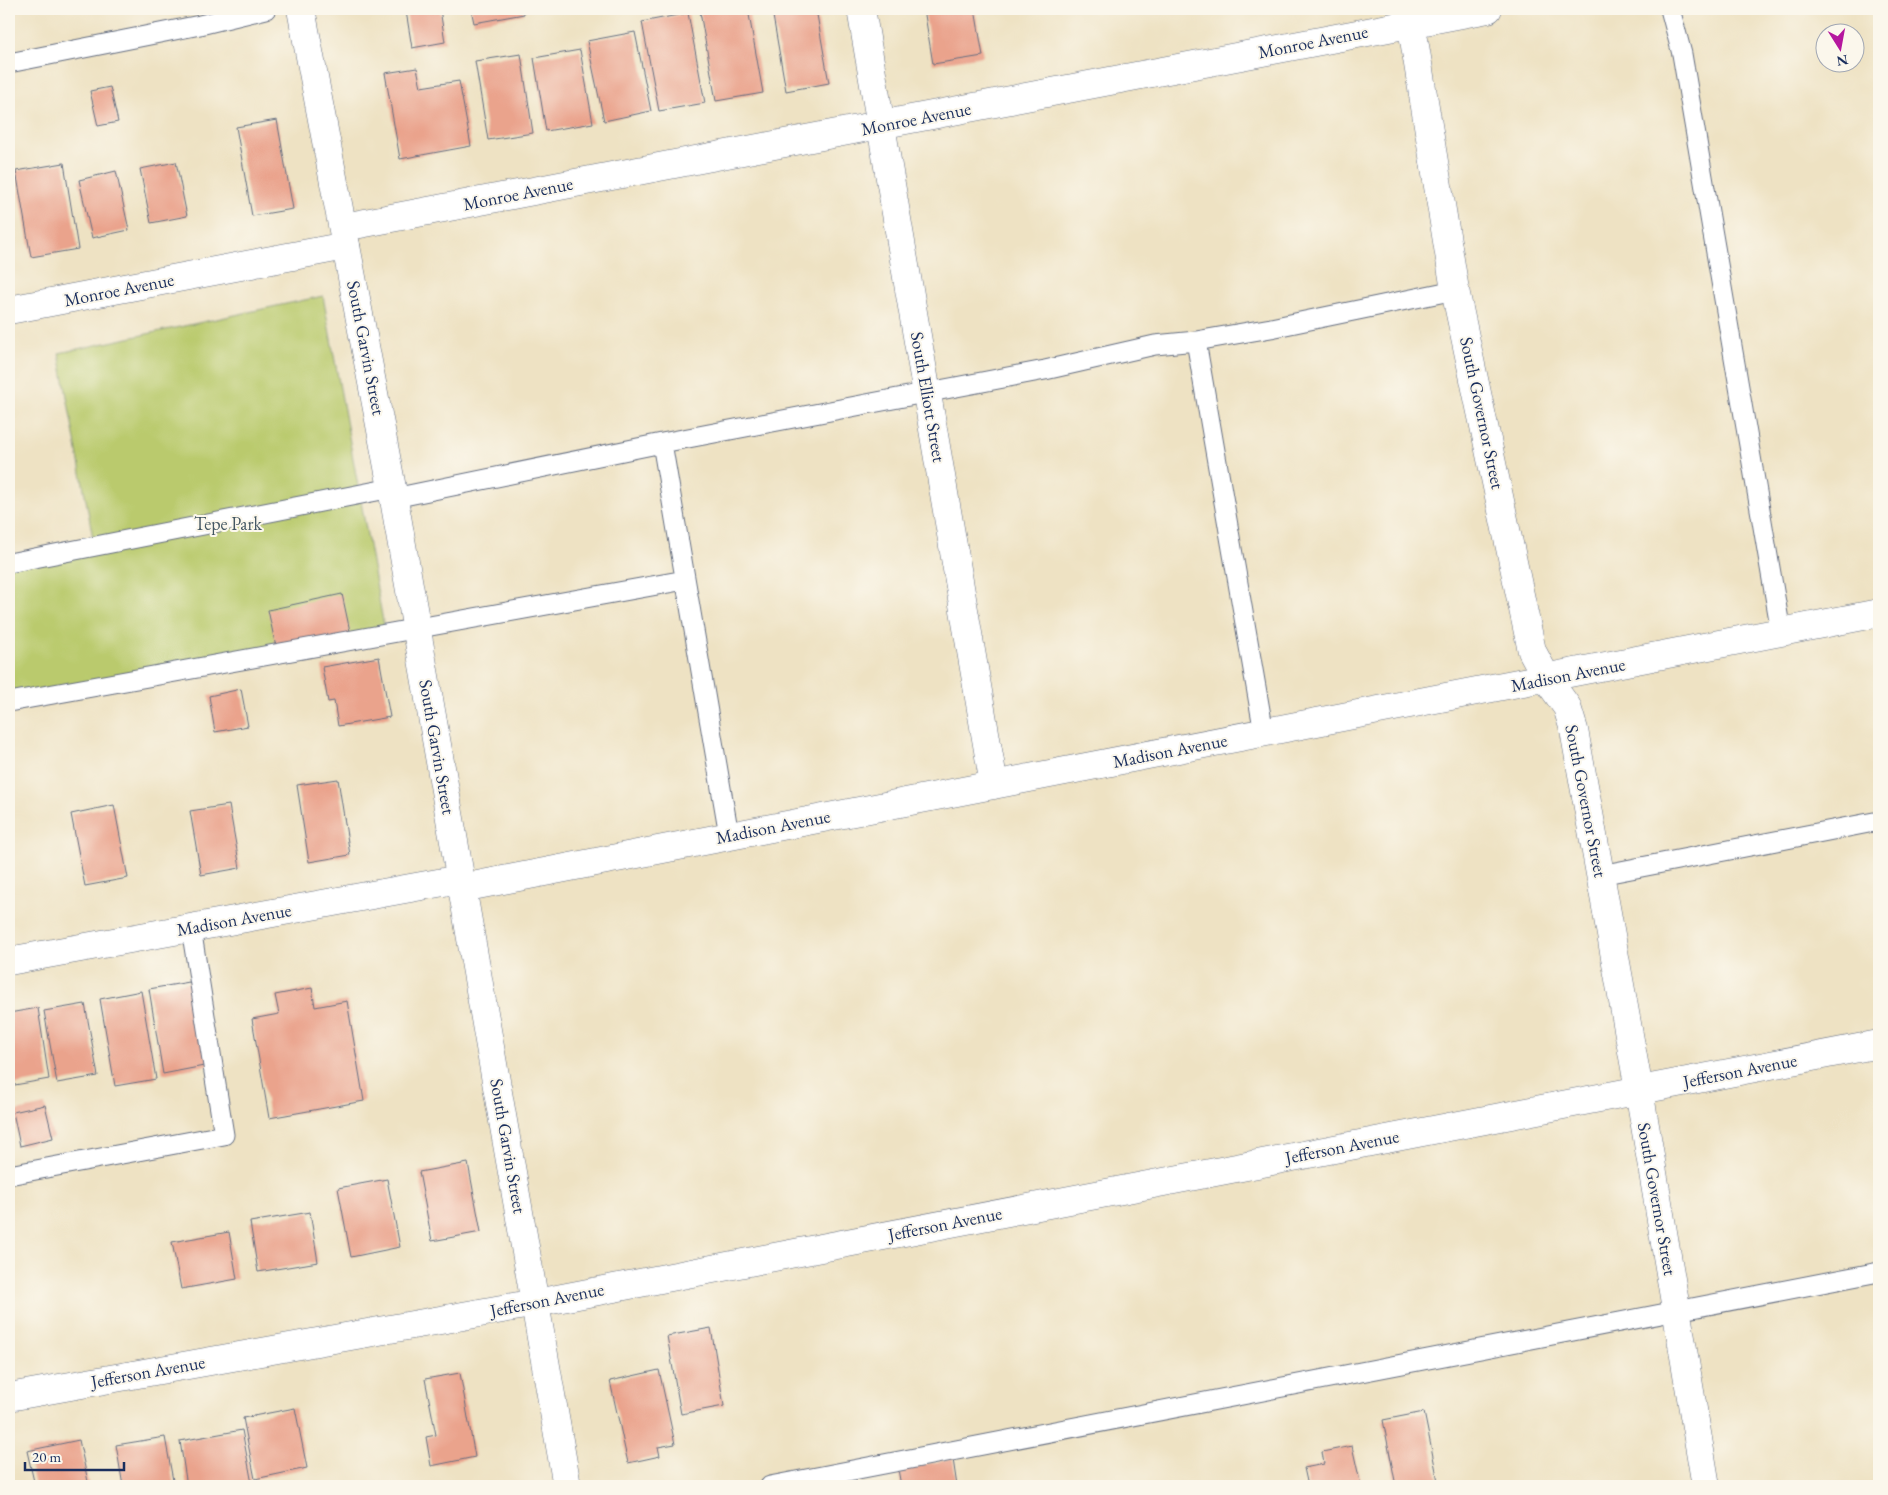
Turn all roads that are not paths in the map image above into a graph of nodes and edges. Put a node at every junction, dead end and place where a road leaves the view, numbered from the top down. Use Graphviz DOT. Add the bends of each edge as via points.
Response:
graph roads {
  1 [pos="266,9"];
  2 [pos="301,9"];
  3 [pos="862,9"];
  4 [pos="1488,9"];
  5 [pos="1670,9"];
  6 [pos="1410,16"];
  7 [pos="9,63"];
  8 [pos="882,125"];
  9 [pos="345,237"];
  10 [pos="1455,290"];
  11 [pos="9,310"];
  12 [pos="1196,341"];
  13 [pos="928,392"];
  14 [pos="662,442"];
  15 [pos="393,493"];
  16 [pos="9,564"];
  17 [pos="685,580"];
  18 [pos="1879,613"];
  19 [pos="416,629"];
  20 [pos="1781,632"];
  21 [pos="1547,679"];
  22 [pos="9,702"];
  23 [pos="1264,733"];
  24 [pos="994,785"];
  25 [pos="1879,821"];
  26 [pos="729,835"];
  27 [pos="1600,875"];
  28 [pos="461,884"];
  29 [pos="191,928"];
  30 [pos="9,961"];
  31 [pos="1879,1044"];
  32 [pos="1639,1090"];
  33 [pos="9,1175"];
  34 [pos="1879,1272"];
  35 [pos="536,1303"];
  36 [pos="1676,1310"];
  37 [pos="9,1396"];
  38 [pos="567,1486"];
  39 [pos="770,1486"];
  40 [pos="1706,1486"];
  1 -- 7 [label="lane"];
  2 -- 9 [label="street, South Garvin Street"];
  3 -- 8 [label="street, South Elliott Street"];
  4 -- 6 [label="street, Monroe Avenue"];
  5 -- 20 [label="lane" via="1682,54"];
  6 -- 8 [label="street, Monroe Avenue"];
  6 -- 10 [label="street, South Governor Street"];
  8 -- 9 [label="street, Monroe Avenue"];
  8 -- 13 [label="street, South Elliott Street"];
  9 -- 11 [label="street, Monroe Avenue"];
  9 -- 15 [label="street, South Garvin Street"];
  10 -- 12 [label="lane"];
  10 -- 21 [label="street, South Governor Street" via="1532,651"];
  12 -- 13 [label="lane" via="1156,346"];
  12 -- 23 [label="lane"];
  13 -- 14 [label="lane"];
  13 -- 24 [label="street, South Elliott Street"];
  14 -- 15 [label="lane"];
  14 -- 17 [label="lane"];
  15 -- 16 [label="lane"];
  15 -- 19 [label="street, South Garvin Street"];
  17 -- 19 [label="lane"];
  17 -- 26 [label="lane"];
  18 -- 20 [label="street, Madison Avenue"];
  19 -- 22 [label="lane"];
  19 -- 28 [label="street, South Garvin Street"];
  20 -- 21 [label="street, Madison Avenue"];
  21 -- 23 [label="street, Madison Avenue"];
  21 -- 27 [label="street, South Governor Street" via="1567,707 1574,730"];
  23 -- 24 [label="street, Madison Avenue"];
  24 -- 26 [label="street, Madison Avenue"];
  25 -- 27 [label="lane"];
  26 -- 28 [label="street, Madison Avenue"];
  27 -- 32 [label="street, South Governor Street"];
  28 -- 29 [label="street, Madison Avenue"];
  28 -- 35 [label="street, South Garvin Street"];
  29 -- 30 [label="street, Madison Avenue"];
  29 -- 33 [label="lane" via="224,1135"];
  31 -- 32 [label="street, Jefferson Avenue"];
  32 -- 35 [label="street, Jefferson Avenue"];
  32 -- 36 [label="street, South Governor Street"];
  34 -- 36 [label="lane"];
  35 -- 37 [label="street, Jefferson Avenue"];
  35 -- 38 [label="street, South Garvin Street"];
  36 -- 39 [label="lane"];
  36 -- 40 [label="street, South Governor Street"];
}
